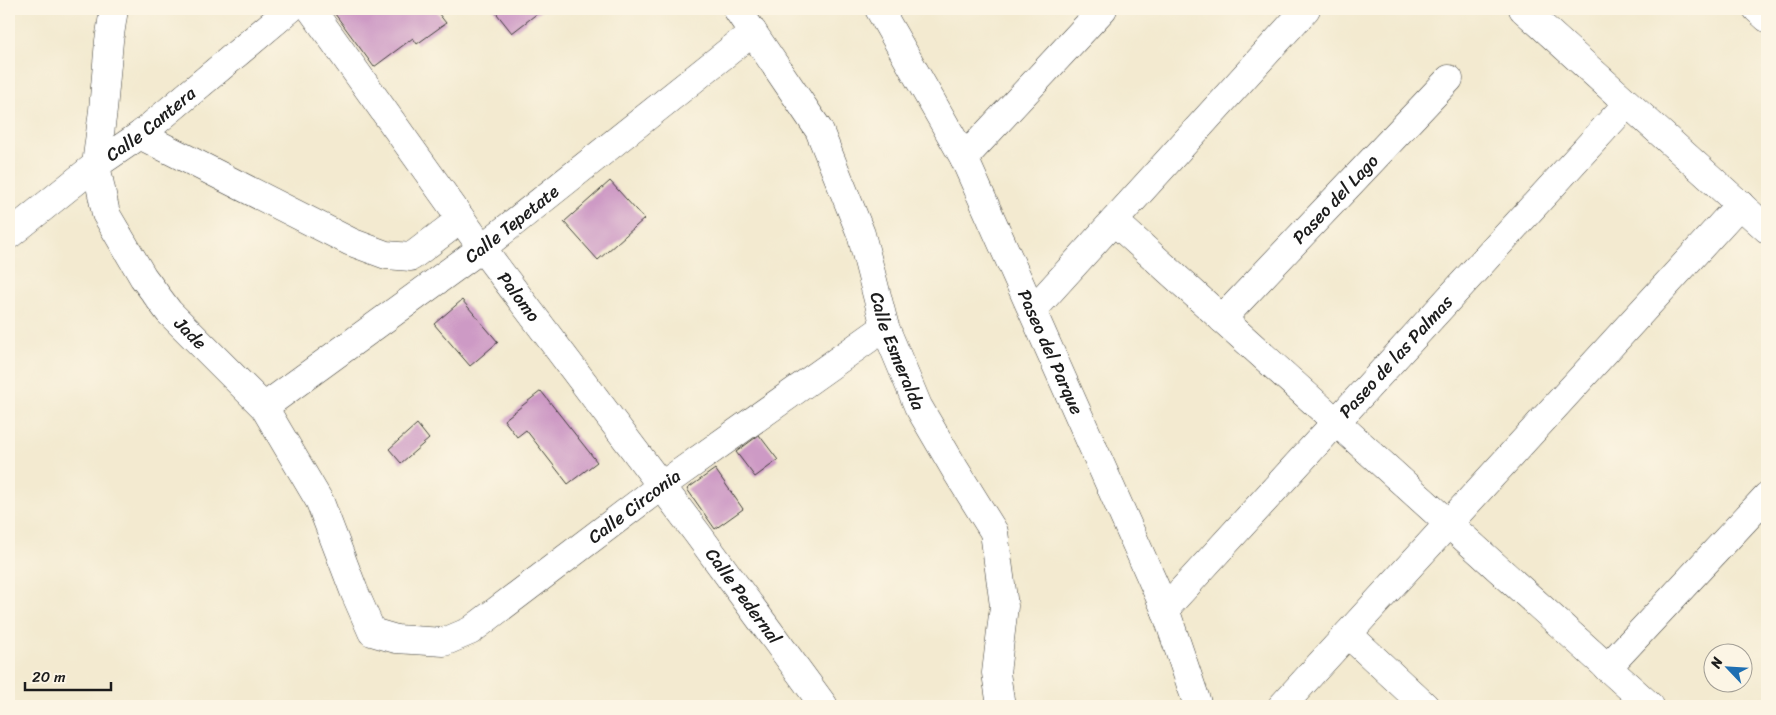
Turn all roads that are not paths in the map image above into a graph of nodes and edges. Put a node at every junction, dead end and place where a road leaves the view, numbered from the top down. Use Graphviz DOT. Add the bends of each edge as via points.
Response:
graph roads {
  1 [pos="114,9"];
  2 [pos="290,9"];
  3 [pos="311,9"];
  4 [pos="737,9"];
  5 [pos="879,9"];
  6 [pos="1103,9"];
  7 [pos="1306,9"];
  8 [pos="1523,9"];
  9 [pos="1757,9"];
  10 [pos="1767,18"];
  11 [pos="753,32"];
  12 [pos="1449,79"];
  13 [pos="1627,104"];
  14 [pos="140,135"];
  15 [pos="964,158"];
  16 [pos="96,165"];
  17 [pos="1740,204"];
  18 [pos="461,219"];
  19 [pos="1114,221"];
  20 [pos="1767,229"];
  21 [pos="9,235"];
  22 [pos="482,248"];
  23 [pos="1033,310"];
  24 [pos="1222,319"];
  25 [pos="885,327"];
  26 [pos="264,407"];
  27 [pos="1336,422"];
  28 [pos="661,486"];
  29 [pos="1767,496"];
  30 [pos="1449,524"];
  31 [pos="1165,609"];
  32 [pos="372,632"];
  33 [pos="1348,634"];
  34 [pos="1607,668"];
  35 [pos="824,706"];
  36 [pos="1001,706"];
  37 [pos="1198,706"];
  38 [pos="1282,706"];
  39 [pos="1424,706"];
  40 [pos="1650,706"];
  1 -- 16 [label="street, Jade"];
  2 -- 14 [label="street, Calle Cantera"];
  3 -- 18 [label="street, Palomo"];
  4 -- 11 [label="street, Calle Esmeralda"];
  5 -- 15 [label="street, Paseo del Parque"];
  6 -- 15 [label="street"];
  7 -- 19 [label="street"];
  8 -- 13 [label="street"];
  9 -- 10 [label="street"];
  11 -- 22 [label="street, Calle Tepetate"];
  11 -- 25 [label="street, Calle Esmeralda" via="819,130 861,234"];
  12 -- 24 [label="street, Paseo del Lago"];
  13 -- 17 [label="street"];
  13 -- 27 [label="street, Paseo de las Palmas"];
  14 -- 16 [label="street, Calle Cantera"];
  14 -- 18 [label="street" via="351,242 386,255 411,257"];
  15 -- 23 [label="street, Paseo del Parque"];
  16 -- 21 [label="street, Calle Cantera"];
  16 -- 26 [label="street, Jade" via="106,214 143,277 169,312"];
  17 -- 20 [label="street"];
  17 -- 30 [label="street"];
  18 -- 22 [label="street, Palomo"];
  19 -- 23 [label="street"];
  19 -- 24 [label="street"];
  22 -- 26 [label="street, Calle Tepetate"];
  22 -- 28 [label="street, Palomo"];
  23 -- 31 [label="street, Paseo del Parque"];
  24 -- 27 [label="street"];
  25 -- 28 [label="street, Calle Circonia"];
  25 -- 36 [label="street, Calle Esmeralda" via="918,406 994,532 1004,606 996,673"];
  26 -- 32 [label="street, Jade" via="320,502"];
  27 -- 30 [label="street"];
  27 -- 31 [label="street, Paseo de las Palmas"];
  28 -- 32 [label="street, Calle Circonia" via="470,631 444,642 396,639"];
  28 -- 35 [label="street, Calle Pedernal"];
  29 -- 34 [label="street"];
  30 -- 33 [label="street"];
  30 -- 34 [label="street"];
  31 -- 37 [label="street, Paseo del Parque"];
  33 -- 38 [label="street"];
  33 -- 39 [label="street"];
  34 -- 40 [label="street"];
}
